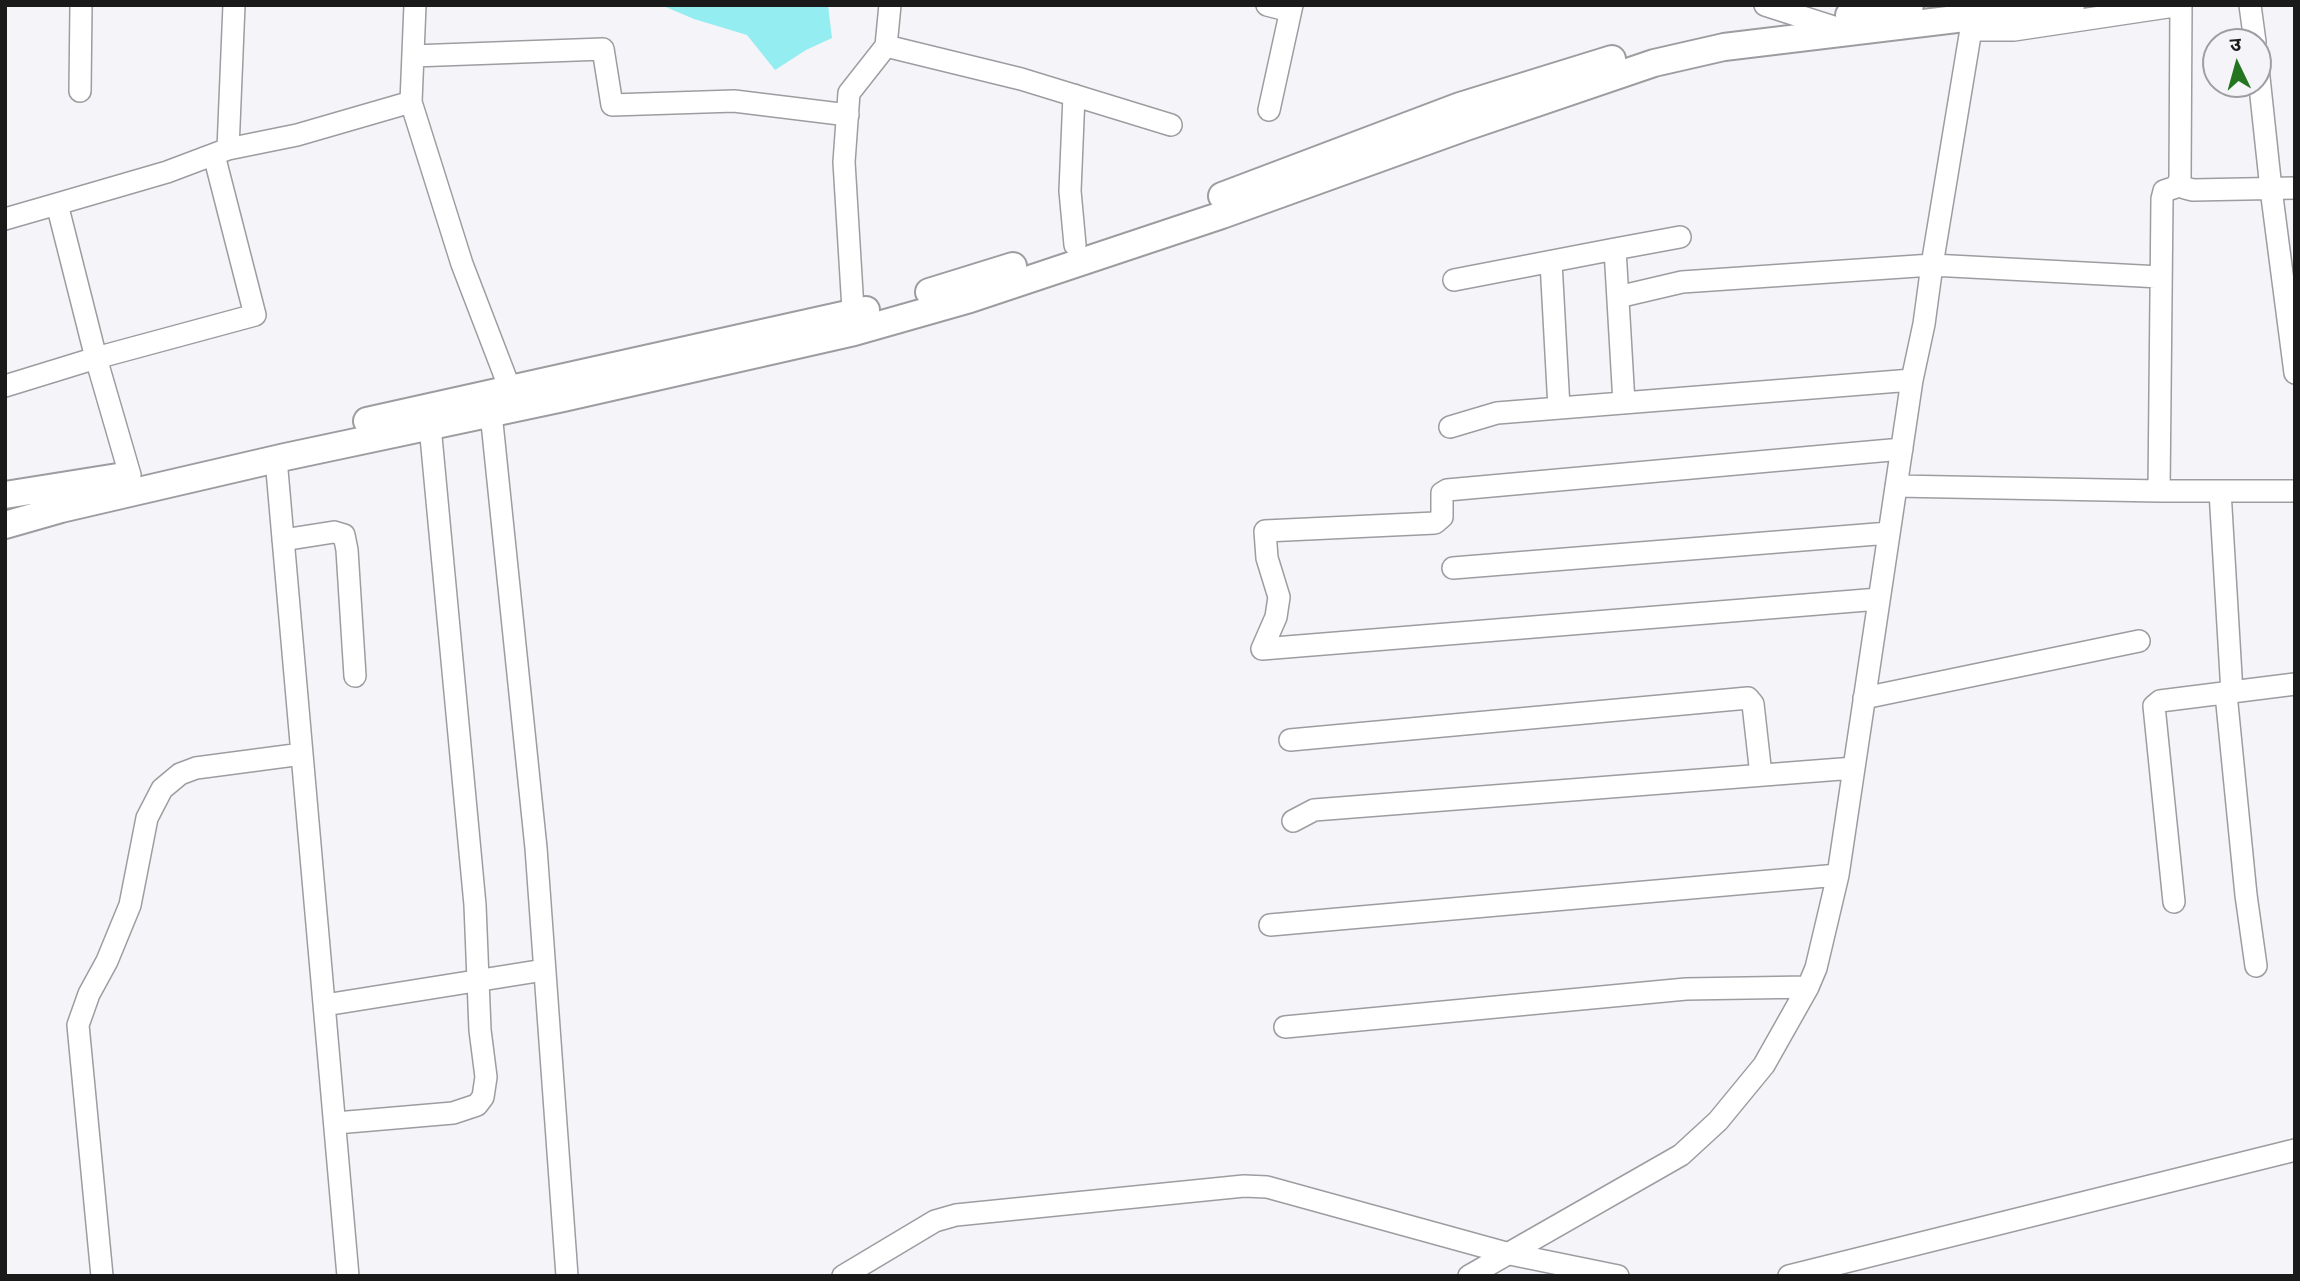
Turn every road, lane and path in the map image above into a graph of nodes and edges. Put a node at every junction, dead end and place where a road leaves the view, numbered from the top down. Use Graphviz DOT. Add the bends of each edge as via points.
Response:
graph roads {
  1 [pos="81,5"];
  2 [pos="234,5"];
  3 [pos="415,5"];
  4 [pos="890,5"];
  5 [pos="1267,5"];
  6 [pos="1765,5"];
  7 [pos="1910,5"];
  8 [pos="2181,5"];
  9 [pos="2250,5"];
  10 [pos="2060,7"];
  11 [pos="1291,8"];
  12 [pos="1973,17"];
  13 [pos="1812,20"];
  14 [pos="2253,28"];
  15 [pos="1850,32"];
  16 [pos="886,46"];
  17 [pos="413,56"];
  18 [pos="79,92"];
  19 [pos="1074,95"];
  20 [pos="2261,98"];
  21 [pos="411,102"];
  22 [pos="1269,110"];
  23 [pos="848,115"];
  24 [pos="1171,125"];
  25 [pos="221,152"];
  26 [pos="2180,183"];
  27 [pos="2295,188"];
  28 [pos="2271,189"];
  29 [pos="57,204"];
  30 [pos="5,219"];
  31 [pos="1680,237"];
  32 [pos="1075,246"];
  33 [pos="1615,249"];
  34 [pos="1550,262"];
  35 [pos="1932,265"];
  36 [pos="2160,277"];
  37 [pos="1454,280"];
  38 [pos="1618,296"];
  39 [pos="853,323"];
  40 [pos="96,358"];
  41 [pos="2295,373"];
  42 [pos="1912,380"];
  43 [pos="5,386"];
  44 [pos="510,389"];
  45 [pos="1624,403"];
  46 [pos="1559,408"];
  47 [pos="491,413"];
  48 [pos="430,426"];
  49 [pos="1450,427"];
  50 [pos="1902,449"];
  51 [pos="276,459"];
  52 [pos="130,475"];
  53 [pos="1896,486"];
  54 [pos="2220,491"];
  55 [pos="2295,491"];
  56 [pos="2159,492"];
  57 [pos="5,495"];
  58 [pos="5,525"];
  59 [pos="1889,533"];
  60 [pos="283,540"];
  61 [pos="1453,568"];
  62 [pos="1879,599"];
  63 [pos="2139,641"];
  64 [pos="355,676"];
  65 [pos="2295,684"];
  66 [pos="2229,694"];
  67 [pos="1864,698"];
  68 [pos="1290,740"];
  69 [pos="302,754"];
  70 [pos="1854,768"];
  71 [pos="1761,775"];
  72 [pos="1293,821"];
  73 [pos="1838,875"];
  74 [pos="2174,901"];
  75 [pos="1269,925"];
  76 [pos="2256,966"];
  77 [pos="544,970"];
  78 [pos="478,982"];
  79 [pos="1808,987"];
  80 [pos="325,1005"];
  81 [pos="1285,1027"];
  82 [pos="336,1123"];
  83 [pos="2295,1150"];
  84 [pos="1510,1254"];
  85 [pos="102,1276"];
  86 [pos="348,1276"];
  87 [pos="567,1276"];
  88 [pos="843,1276"];
  89 [pos="1469,1276"];
  90 [pos="1618,1276"];
  91 [pos="1789,1276"];
  1 -- 18 [label="street"];
  2 -- 25 [label="street"];
  3 -- 17 [label="street"];
  4 -- 16 [label="street"];
  5 -- 11 [label="street"];
  6 -- 13 [label="street"];
  7 -- 13 [label="main road"];
  8 -- 12 [label="street" via="2014,30"];
  8 -- 26 [label="street"];
  9 -- 14 [label="street"];
  10 -- 12 [label="main road"];
  11 -- 22 [label="street"];
  12 -- 15 [label="main road"];
  12 -- 35 [label="street"];
  13 -- 15 [label="street"];
  13 -- 32 [label="main road" via="1655,46 1460,106 1220,197"];
  15 -- 39 [label="main road" via="1724,47 1654,64 970,299"];
  16 -- 19 [label="street"];
  16 -- 23 [label="street" via="849,93"];
  17 -- 21 [label="street"];
  17 -- 23 [label="street" via="603,49 612,105 734,100"];
  19 -- 24 [label="street"];
  19 -- 32 [label="street" via="1070,191"];
  20 -- 28 [label="street"];
  21 -- 25 [label="street"];
  21 -- 44 [label="street" via="462,264"];
  23 -- 39 [label="street" via="845,162"];
  25 -- 29 [label="street"];
  25 -- 40 [label="street" via="255,315"];
  26 -- 28 [label="street" via="2193,190"];
  26 -- 36 [label="street" via="2162,194"];
  27 -- 28 [label="street"];
  28 -- 41 [label="street"];
  29 -- 30 [label="street"];
  29 -- 40 [label="street"];
  31 -- 33 [label="street"];
  32 -- 39 [label="main road"];
  33 -- 34 [label="street"];
  33 -- 38 [label="street"];
  34 -- 37 [label="street"];
  34 -- 46 [label="street"];
  35 -- 36 [label="street"];
  35 -- 38 [label="street" via="1682,282"];
  35 -- 42 [label="street"];
  36 -- 56 [label="street"];
  38 -- 45 [label="street"];
  39 -- 44 [label="main road"];
  39 -- 47 [label="main road"];
  40 -- 43 [label="street"];
  40 -- 52 [label="street"];
  42 -- 45 [label="street"];
  42 -- 50 [label="street"];
  44 -- 52 [label="main road"];
  45 -- 46 [label="street"];
  46 -- 49 [label="street" via="1496,413"];
  47 -- 48 [label="main road"];
  47 -- 77 [label="street" via="536,848"];
  48 -- 51 [label="main road"];
  48 -- 78 [label="street" via="475,905"];
  50 -- 53 [label="street"];
  50 -- 62 [label="street" via="1447,489 1442,493 1442,517 1435,523 1265,531 1267,558 1279,597 1262,649"];
  51 -- 58 [label="main road"];
  51 -- 60 [label="street"];
  52 -- 57 [label="main road"];
  53 -- 56 [label="street"];
  53 -- 59 [label="street"];
  54 -- 55 [label="street"];
  54 -- 56 [label="street"];
  54 -- 66 [label="street"];
  59 -- 61 [label="street"];
  59 -- 62 [label="street"];
  60 -- 64 [label="street" via="334,532 344,535"];
  60 -- 69 [label="street"];
  62 -- 67 [label="street"];
  63 -- 67 [label="street"];
  65 -- 66 [label="street"];
  66 -- 74 [label="street" via="2160,701 2154,706"];
  66 -- 76 [label="street"];
  67 -- 70 [label="street"];
  68 -- 71 [label="street" via="1744,697 1753,704"];
  69 -- 80 [label="street"];
  69 -- 85 [label="street" via="180,774 162,789 147,818 130,905 78,1025"];
  70 -- 71 [label="street"];
  70 -- 73 [label="street"];
  71 -- 72 [label="street" via="1314,810"];
  73 -- 75 [label="street"];
  73 -- 79 [label="street"];
  77 -- 78 [label="street"];
  77 -- 87 [label="street"];
  78 -- 80 [label="street"];
  78 -- 82 [label="street" via="486,1077 477,1105 453,1113"];
  79 -- 81 [label="street" via="1686,989"];
  79 -- 84 [label="street" via="1764,1065 1718,1121 1681,1155"];
  80 -- 82 [label="street"];
  82 -- 86 [label="street"];
  83 -- 91 [label="street"];
  84 -- 88 [label="street" via="1267,1187 1244,1186 956,1215 935,1221"];
  84 -- 89 [label="street"];
  84 -- 90 [label="street"];
}
